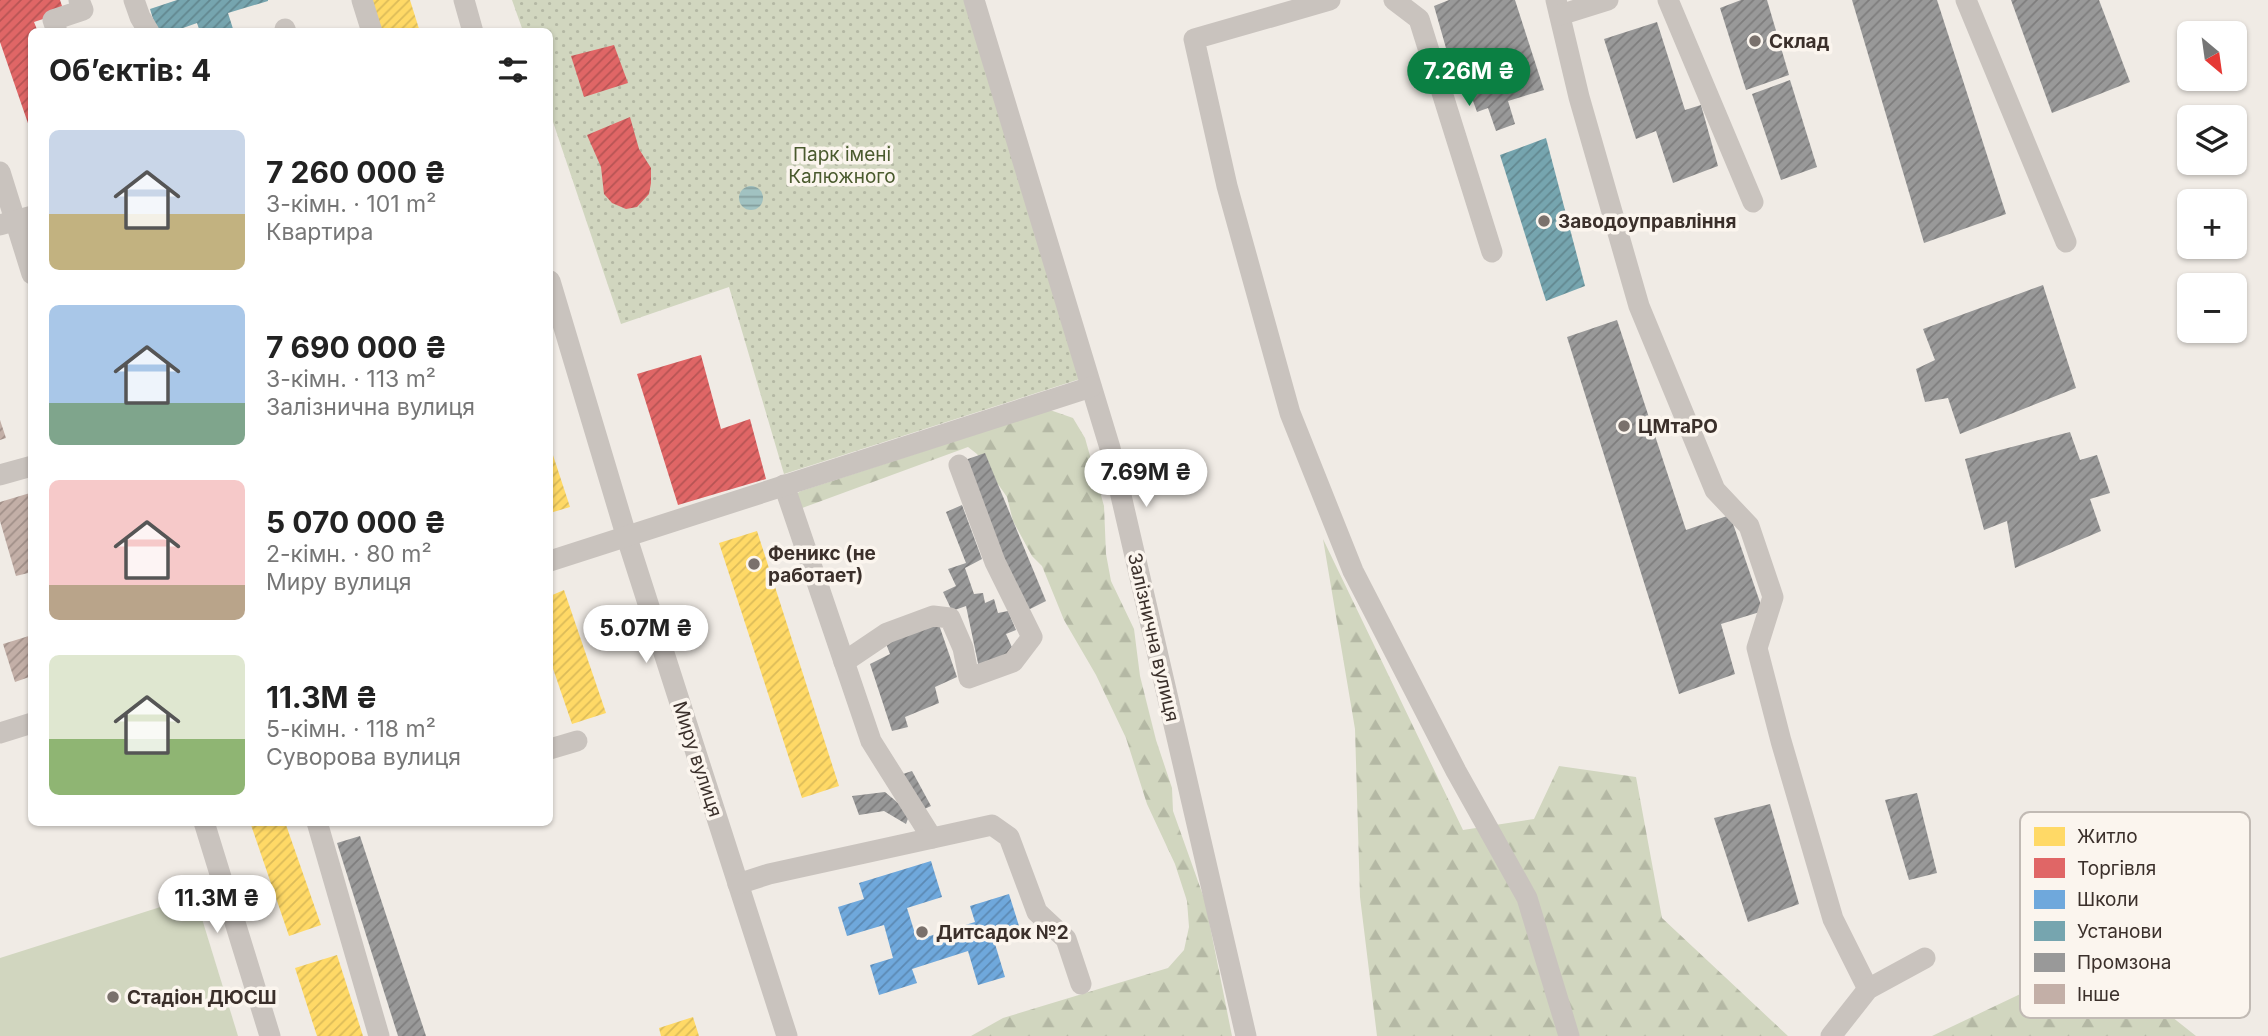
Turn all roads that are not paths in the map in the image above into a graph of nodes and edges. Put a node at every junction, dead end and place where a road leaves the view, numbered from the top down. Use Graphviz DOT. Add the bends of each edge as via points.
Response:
graph roads {
  1 [pos="79,0"];
  2 [pos="134,0"];
  3 [pos="362,0"];
  4 [pos="464,0"];
  5 [pos="974,0"];
  6 [pos="1330,0"];
  7 [pos="1394,0"];
  8 [pos="1608,0"];
  9 [pos="1668,0"];
  10 [pos="1966,0"];
  11 [pos="1558,7"];
  12 [pos="56,28"];
  13 [pos="147,28"];
  14 [pos="371,28"];
  15 [pos="473,28"];
  16 [pos="0,172"];
  17 [pos="1753,202"];
  18 [pos="15,220"];
  19 [pos="2066,242"];
  20 [pos="1492,252"];
  21 [pos="28,261"];
  22 [pos="553,291"];
  23 [pos="1091,387"];
  24 [pos="958,465"];
  25 [pos="28,467"];
  26 [pos="0,475"];
  27 [pos="784,485"];
  28 [pos="627,538"];
  29 [pos="553,560"];
  30 [pos="844,662"];
  31 [pos="28,724"];
  32 [pos="0,733"];
  33 [pos="577,741"];
  34 [pos="553,748"];
  35 [pos="205,826"];
  36 [pos="318,826"];
  37 [pos="932,838"];
  38 [pos="738,884"];
  39 [pos="1924,958"];
  40 [pos="1082,984"];
  41 [pos="1868,989"];
  42 [pos="270,1036"];
  43 [pos="379,1036"];
  44 [pos="786,1036"];
  45 [pos="1246,1036"];
  46 [pos="1569,1036"];
  47 [pos="1831,1036"];
  1 -- 12 [label="street" via="83,10 53,20"];
  2 -- 13 [label="street"];
  3 -- 14 [label="street"];
  4 -- 15 [label="street"];
  5 -- 23 [label="street, Залізнична вулиця"];
  6 -- 46 [label="street" via="1194,39 1224,172 1290,413 1343,547 1456,771 1527,898"];
  7 -- 20 [label="street" via="1419,19"];
  8 -- 11 [label="street"];
  9 -- 17 [label="street"];
  10 -- 19 [label="street"];
  11 -- 41 [label="street" via="1639,306 1715,490 1749,526 1773,597 1757,648 1833,919"];
  16 -- 18 [label="street"];
  18 -- 21 [label="street"];
  22 -- 28 [label="street, Миру вулиця"];
  23 -- 27 [label="street"];
  23 -- 45 [label="street, Залізнична вулиця" via="1110,448"];
  24 -- 30 [label="street" via="995,562 1032,637 1013,662 969,678 964,648 950,618 933,616 887,633"];
  25 -- 26 [label="street"];
  27 -- 28 [label="street"];
  27 -- 30 [label="street"];
  28 -- 29 [label="street"];
  28 -- 38 [label="street, Миру вулиця"];
  30 -- 37 [label="street" via="871,741"];
  31 -- 32 [label="street"];
  33 -- 34 [label="street"];
  35 -- 42 [label="street"];
  36 -- 43 [label="street"];
  37 -- 38 [label="street"];
  37 -- 40 [label="street" via="992,825 1009,837 1037,912 1066,939"];
  38 -- 44 [label="street, Миру вулиця"];
  39 -- 41 [label="street"];
  41 -- 47 [label="street"];
}
